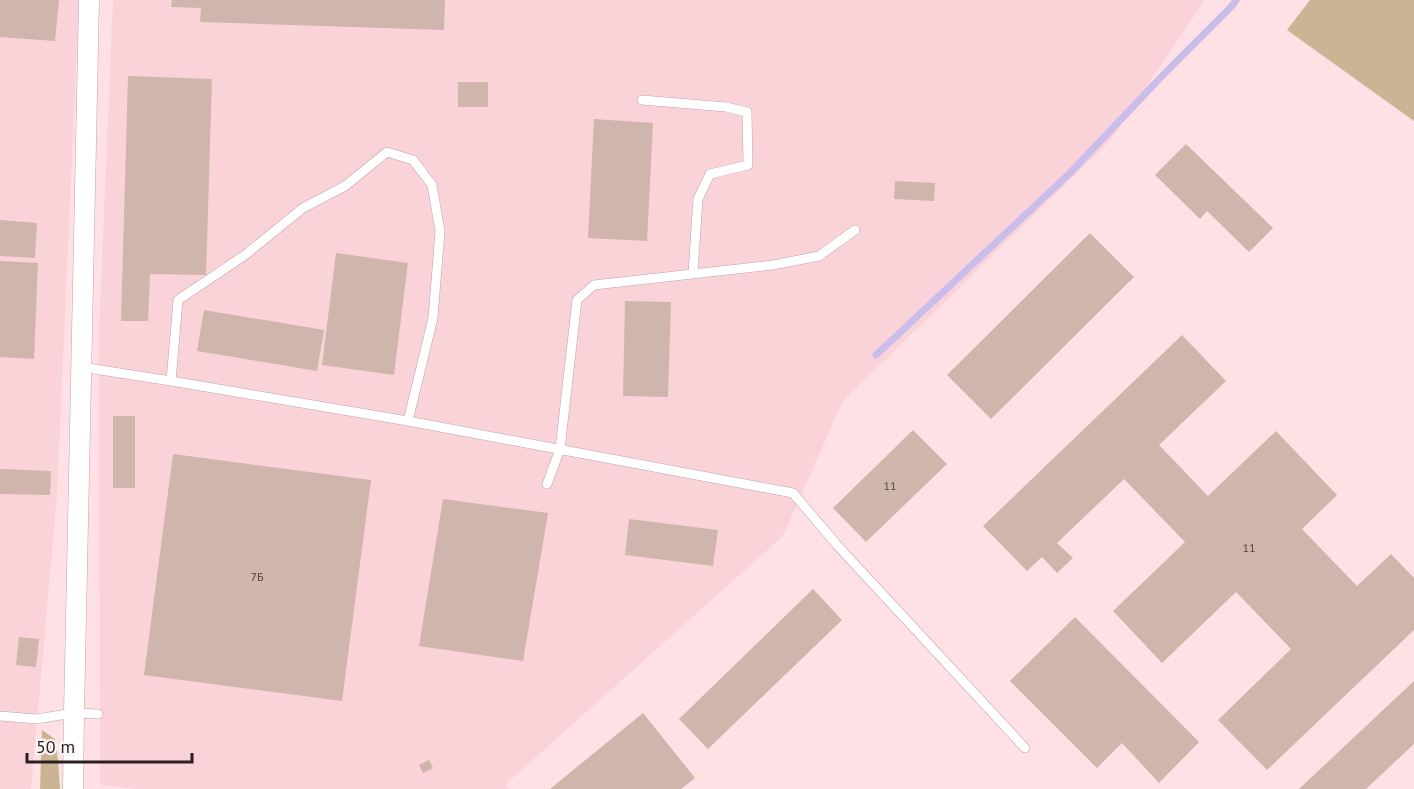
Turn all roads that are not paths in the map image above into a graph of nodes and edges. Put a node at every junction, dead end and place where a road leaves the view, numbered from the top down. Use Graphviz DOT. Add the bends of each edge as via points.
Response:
graph roads {
  1 [pos="89,0"];
  2 [pos="642,100"];
  3 [pos="855,230"];
  4 [pos="693,273"];
  5 [pos="81,367"];
  6 [pos="171,381"];
  7 [pos="408,420"];
  8 [pos="560,449"];
  9 [pos="547,484"];
  10 [pos="74,712"];
  11 [pos="98,714"];
  12 [pos="0,716"];
  13 [pos="1025,748"];
  14 [pos="74,789"];
  1 -- 5 [label="street"];
  2 -- 4 [label="lane" via="747,112 748,165 710,174 698,200"];
  3 -- 4 [label="lane" via="819,256"];
  4 -- 8 [label="lane" via="594,285 577,300"];
  5 -- 6 [label="lane"];
  5 -- 10 [label="street"];
  6 -- 7 [label="lane"];
  6 -- 7 [label="lane" via="178,300 245,255 303,208 345,186 387,152 413,160 432,185 440,231 433,318"];
  7 -- 8 [label="lane"];
  8 -- 9 [label="lane"];
  8 -- 13 [label="lane" via="793,493"];
  10 -- 11 [label="lane"];
  10 -- 12 [label="lane" via="36,719"];
  10 -- 14 [label="street"];
}
